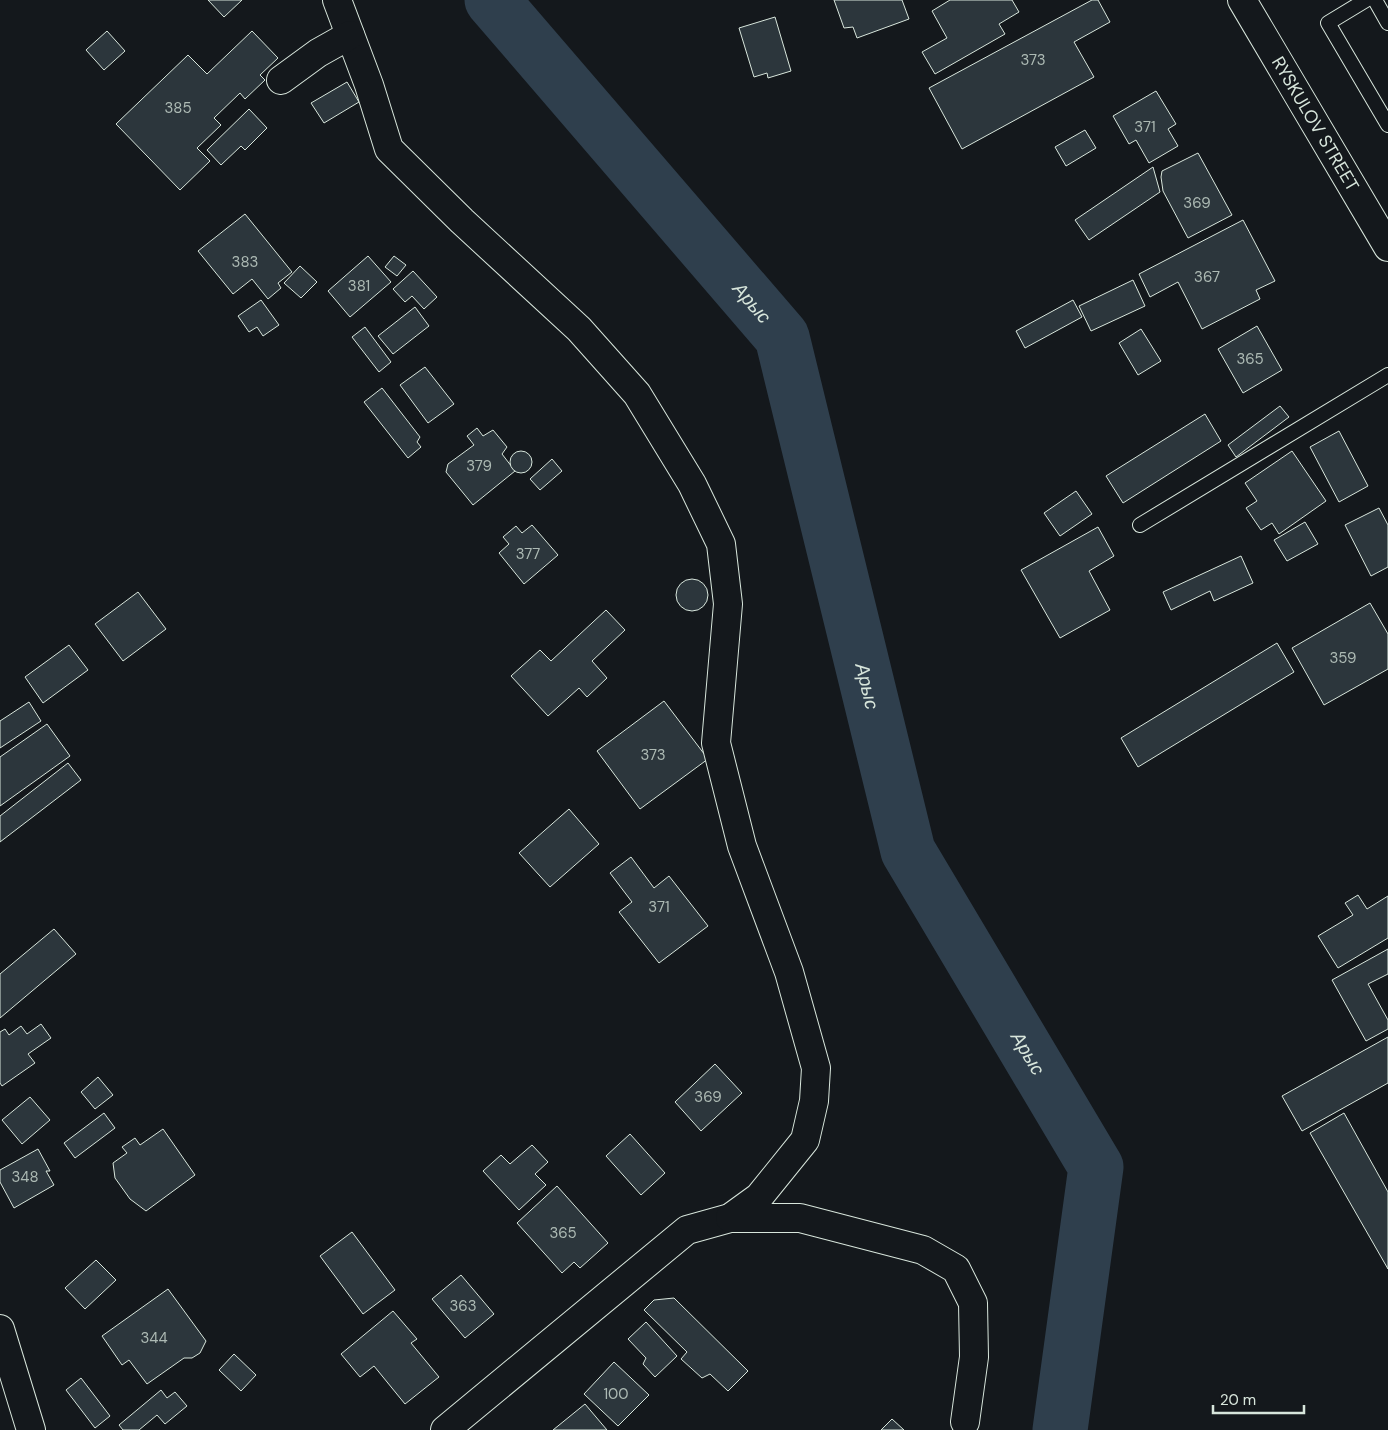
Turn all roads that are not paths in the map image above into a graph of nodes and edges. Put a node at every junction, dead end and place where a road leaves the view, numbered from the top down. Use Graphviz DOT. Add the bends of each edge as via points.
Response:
graph roads {
  1 [pos="337,0"];
  2 [pos="1242,0"];
  3 [pos="1366,0"];
  4 [pos="1375,0"];
  5 [pos="1388,23"];
  6 [pos="350,35"];
  7 [pos="281,80"];
  8 [pos="1388,125"];
  9 [pos="1388,247"];
  10 [pos="1388,375"];
  11 [pos="1140,525"];
  12 [pos="730,1218"];
  13 [pos="0,1329"];
  14 [pos="965,1422"];
  15 [pos="31,1430"];
  16 [pos="445,1430"];
  1 -- 6 [label="street"];
  2 -- 9 [label="street, RYSKULOV STREET"];
  3 -- 8 [label="lane" via="1328,23"];
  4 -- 5 [label="lane"];
  6 -- 7 [label="street"];
  6 -- 12 [label="street" via="389,150 579,329 637,394 692,484 721,544 728,604 716,743 742,846 789,972 816,1068 814,1101 805,1140 759,1197"];
  10 -- 11 [label="lane"];
  12 -- 14 [label="street" via="800,1218 923,1250 956,1269 973,1303 974,1357"];
  12 -- 16 [label="street" via="687,1230"];
  13 -- 15 [label="street"];
}
